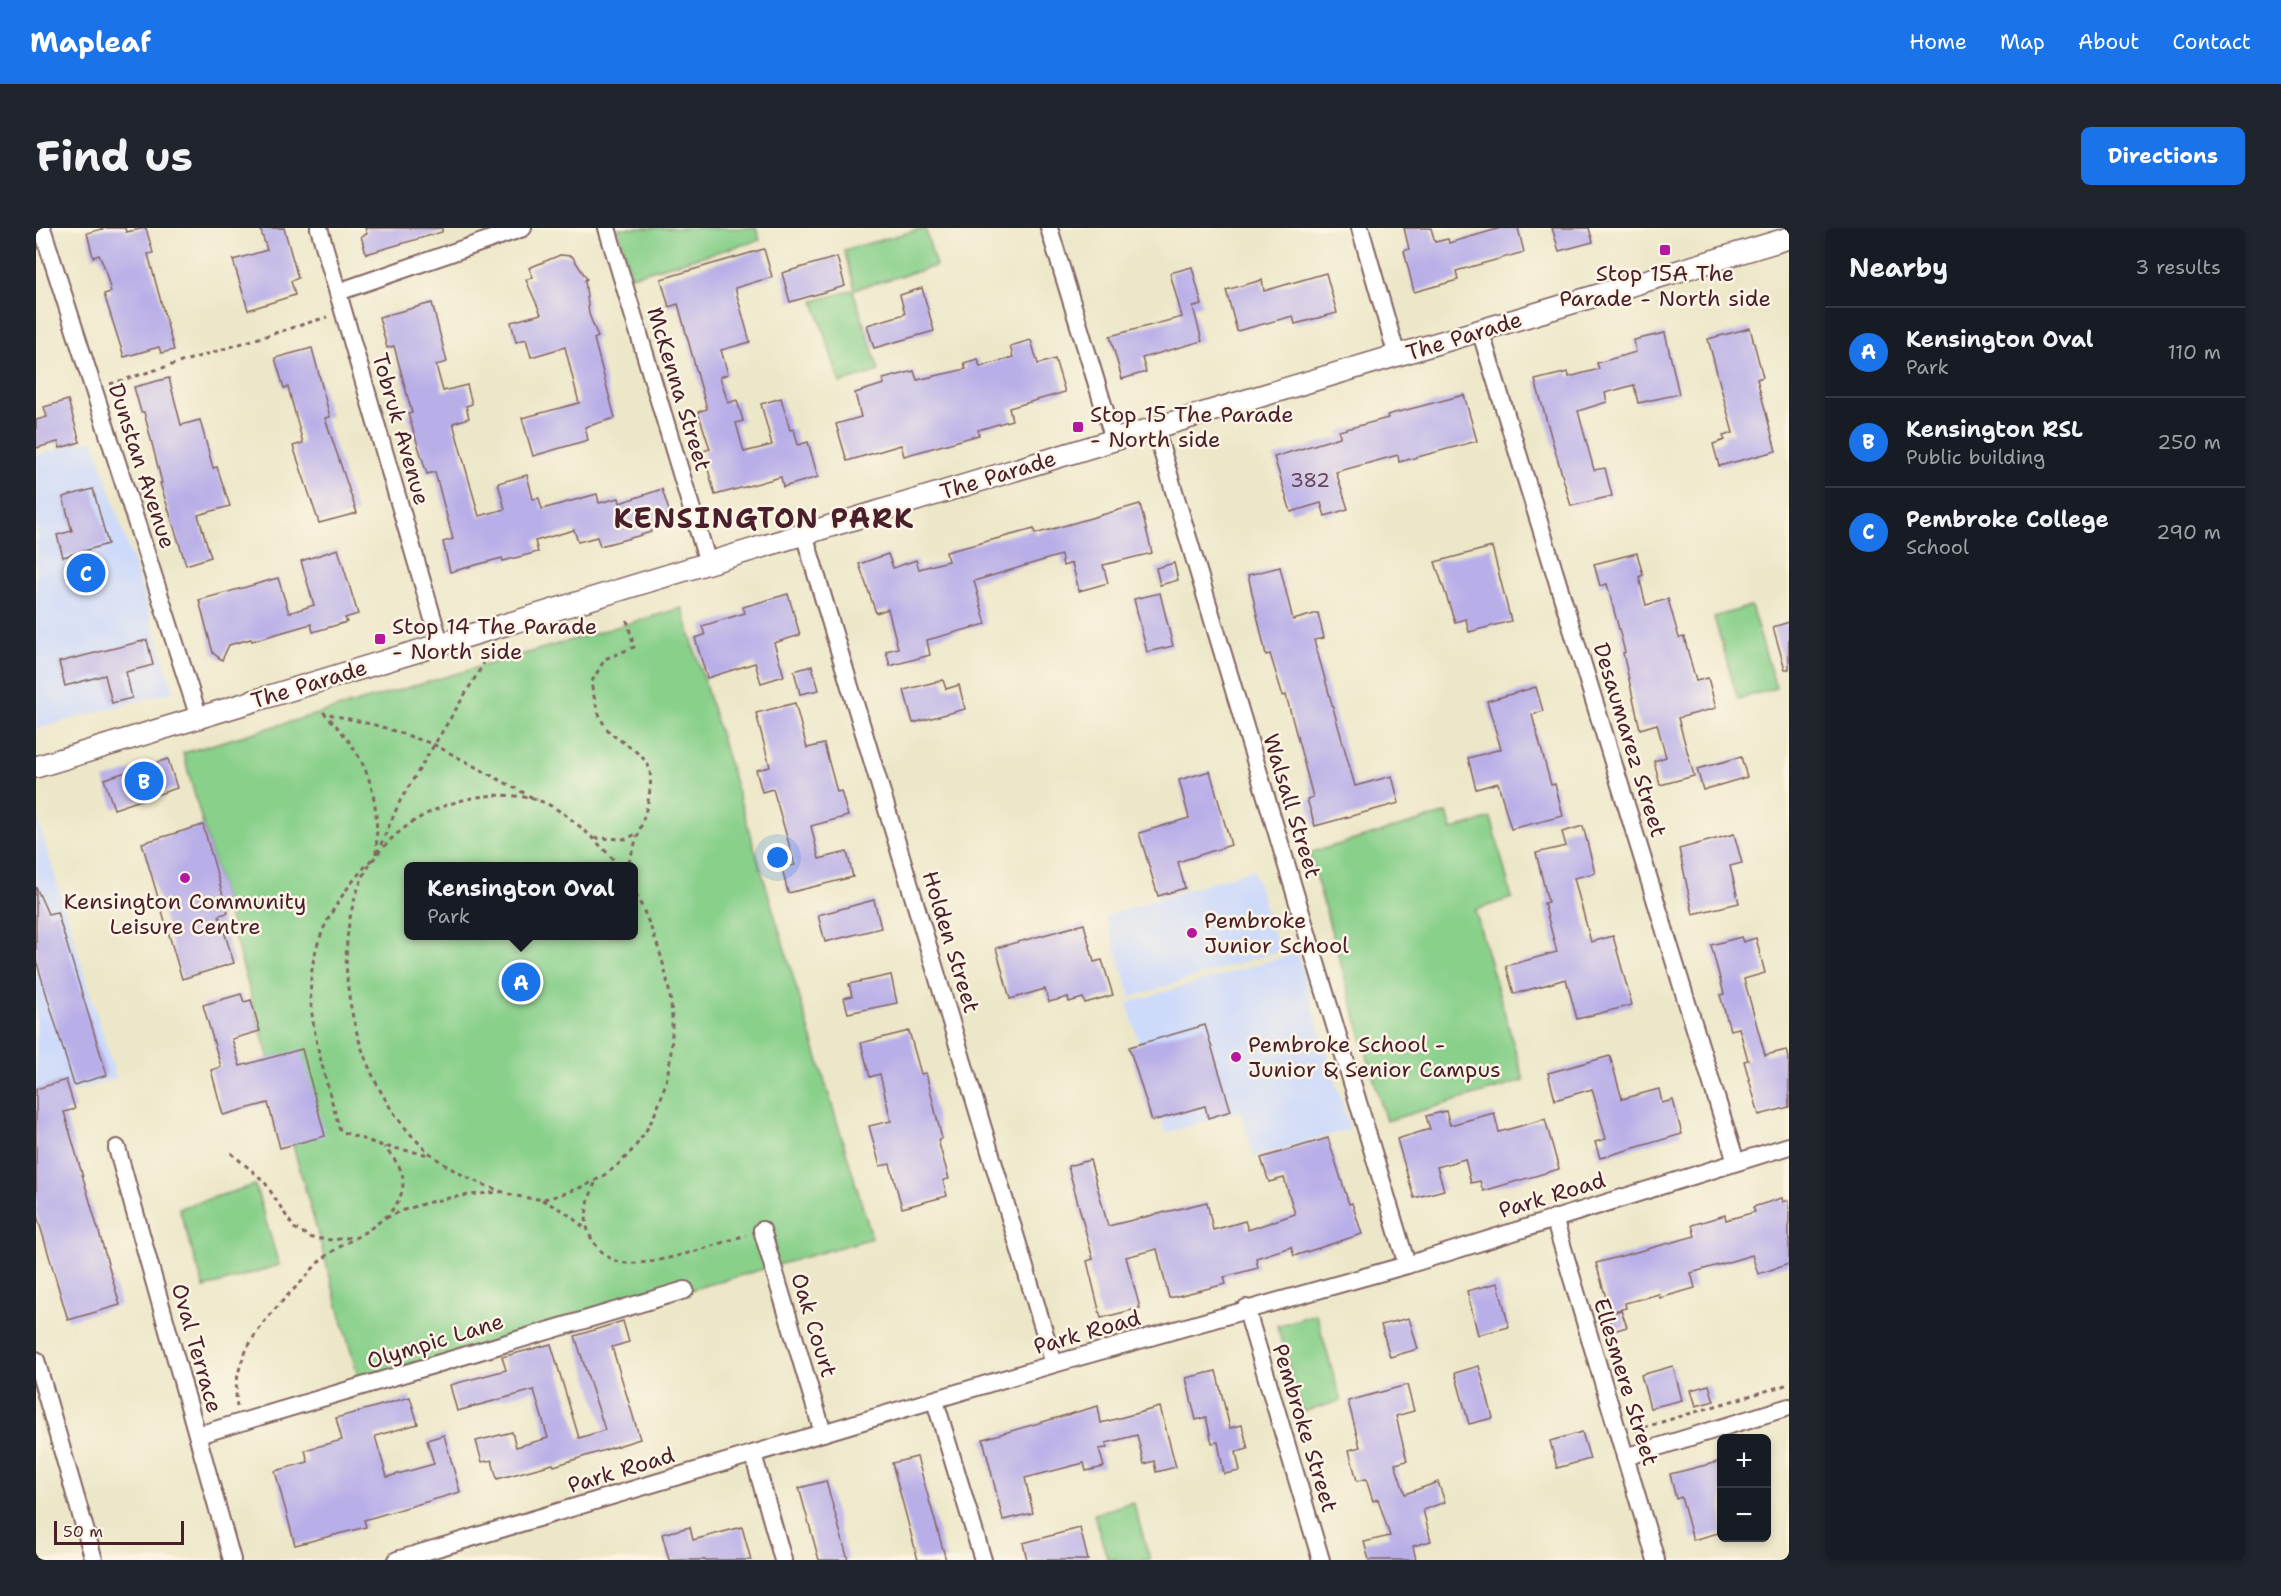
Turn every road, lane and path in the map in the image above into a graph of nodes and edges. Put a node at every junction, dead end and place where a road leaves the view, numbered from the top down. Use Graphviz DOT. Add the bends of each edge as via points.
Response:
graph roads {
  1 [pos="42,228"];
  2 [pos="319,228"];
  3 [pos="523,228"];
  4 [pos="607,228"];
  5 [pos="1049,228"];
  6 [pos="1360,228"];
  7 [pos="1787,237"];
  8 [pos="338,292"];
  9 [pos="344,313"];
  10 [pos="1480,330"];
  11 [pos="1398,356"];
  12 [pos="94,389"];
  13 [pos="1155,428"];
  14 [pos="1113,440"];
  15 [pos="804,534"];
  16 [pos="708,563"];
  17 [pos="627,620"];
  18 [pos="440,643"];
  19 [pos="484,663"];
  20 [pos="199,718"];
  21 [pos="433,744"];
  22 [pos="36,767"];
  23 [pos="538,800"];
  24 [pos="636,834"];
  25 [pos="596,838"];
  26 [pos="376,854"];
  27 [pos="615,862"];
  28 [pos="629,862"];
  29 [pos="638,901"];
  30 [pos="383,1146"];
  31 [pos="1789,1146"];
  32 [pos="117,1148"];
  33 [pos="231,1153"];
  34 [pos="431,1155"];
  35 [pos="1736,1162"];
  36 [pos="595,1183"];
  37 [pos="505,1192"];
  38 [pos="540,1199"];
  39 [pos="384,1218"];
  40 [pos="1554,1218"];
  41 [pos="586,1230"];
  42 [pos="762,1230"];
  43 [pos="355,1237"];
  44 [pos="1407,1265"];
  45 [pos="685,1290"];
  46 [pos="1246,1308"];
  47 [pos="36,1360"];
  48 [pos="1054,1364"];
  49 [pos="1789,1384"];
  50 [pos="935,1401"];
  51 [pos="1789,1407"];
  52 [pos="239,1423"];
  53 [pos="1635,1430"];
  54 [pos="823,1433"];
  55 [pos="198,1435"];
  56 [pos="753,1454"];
  57 [pos="1625,1457"];
  58 [pos="404,1559"];
  59 [pos="94,1560"];
  60 [pos="232,1560"];
  61 [pos="783,1560"];
  62 [pos="983,1560"];
  63 [pos="1321,1560"];
  64 [pos="1656,1560"];
  1 -- 12 [label="street, Dunstan Avenue"];
  2 -- 8 [label="street, Tobruk Avenue"];
  3 -- 8 [label="street"];
  4 -- 16 [label="street, McKenna Street"];
  5 -- 14 [label="street"];
  6 -- 11 [label="street"];
  7 -- 10 [label="main road, The Parade"];
  8 -- 9 [label="street, Tobruk Avenue"];
  9 -- 12 [label="path"];
  9 -- 18 [label="street, Tobruk Avenue"];
  10 -- 11 [label="main road, The Parade"];
  10 -- 35 [label="street, Desaumarez Street"];
  11 -- 13 [label="main road, The Parade"];
  12 -- 20 [label="street, Dunstan Avenue"];
  13 -- 14 [label="main road, The Parade"];
  13 -- 44 [label="street, Walsall Street"];
  14 -- 15 [label="main road, The Parade"];
  15 -- 16 [label="main road, The Parade"];
  15 -- 48 [label="street, Holden Street"];
  16 -- 18 [label="main road, The Parade"];
  17 -- 24 [label="path" via="634,647 605,659 591,683 597,710 610,733 632,747 650,769 650,793"];
  18 -- 20 [label="main road, The Parade"];
  19 -- 21 [label="path"];
  20 -- 22 [label="main road, The Parade"];
  21 -- 23 [label="path"];
  21 -- 26 [label="path" via="400,801"];
  21 -- 26 [label="path" via="324,713 359,753 374,795 378,819"];
  23 -- 25 [label="path"];
  23 -- 26 [label="path" via="482,797 450,802 422,816"];
  24 -- 25 [label="path" via="626,839"];
  24 -- 28 [label="path"];
  25 -- 27 [label="path"];
  26 -- 30 [label="path" via="337,900 314,954 310,1004 340,1131"];
  26 -- 34 [label="path" via="357,892 348,937 352,1014 362,1056 385,1102"];
  29 -- 36 [label="path" via="659,949 669,986 672,1030 668,1068 649,1128 637,1148"];
  30 -- 34 [label="path"];
  30 -- 39 [label="path" via="399,1166 403,1183 398,1199"];
  31 -- 35 [label="street, Park Road"];
  32 -- 55 [label="street, Oval Terrace"];
  33 -- 43 [label="path" via="264,1181 294,1228 312,1238"];
  34 -- 37 [label="path" via="475,1182"];
  35 -- 40 [label="street, Park Road"];
  36 -- 38 [label="path"];
  36 -- 41 [label="path" via="585,1217"];
  37 -- 38 [label="path"];
  37 -- 39 [label="path" via="412,1205"];
  38 -- 41 [label="path" via="565,1212"];
  39 -- 43 [label="path"];
  40 -- 44 [label="street, Park Road"];
  40 -- 57 [label="street, Ellesmere Street"];
  41 -- 42 [label="path" via="602,1252 616,1261 633,1263 700,1249"];
  42 -- 54 [label="street, Oak Court"];
  43 -- 52 [label="path" via="324,1257 257,1330 239,1365 235,1393"];
  44 -- 46 [label="street, Park Road"];
  45 -- 52 [label="street, Olympic Lane"];
  46 -- 48 [label="street, Park Road"];
  46 -- 63 [label="street, Pembroke Street"];
  47 -- 59 [label="street"];
  48 -- 50 [label="street, Park Road"];
  49 -- 53 [label="path"];
  50 -- 54 [label="street, Park Road"];
  50 -- 62 [label="street"];
  51 -- 57 [label="street"];
  52 -- 55 [label="street, Olympic Lane"];
  54 -- 56 [label="street, Park Road"];
  55 -- 60 [label="street, Oval Terrace"];
  56 -- 58 [label="street, Park Road"];
  56 -- 61 [label="street"];
  57 -- 64 [label="street, Ellesmere Street"];
}
